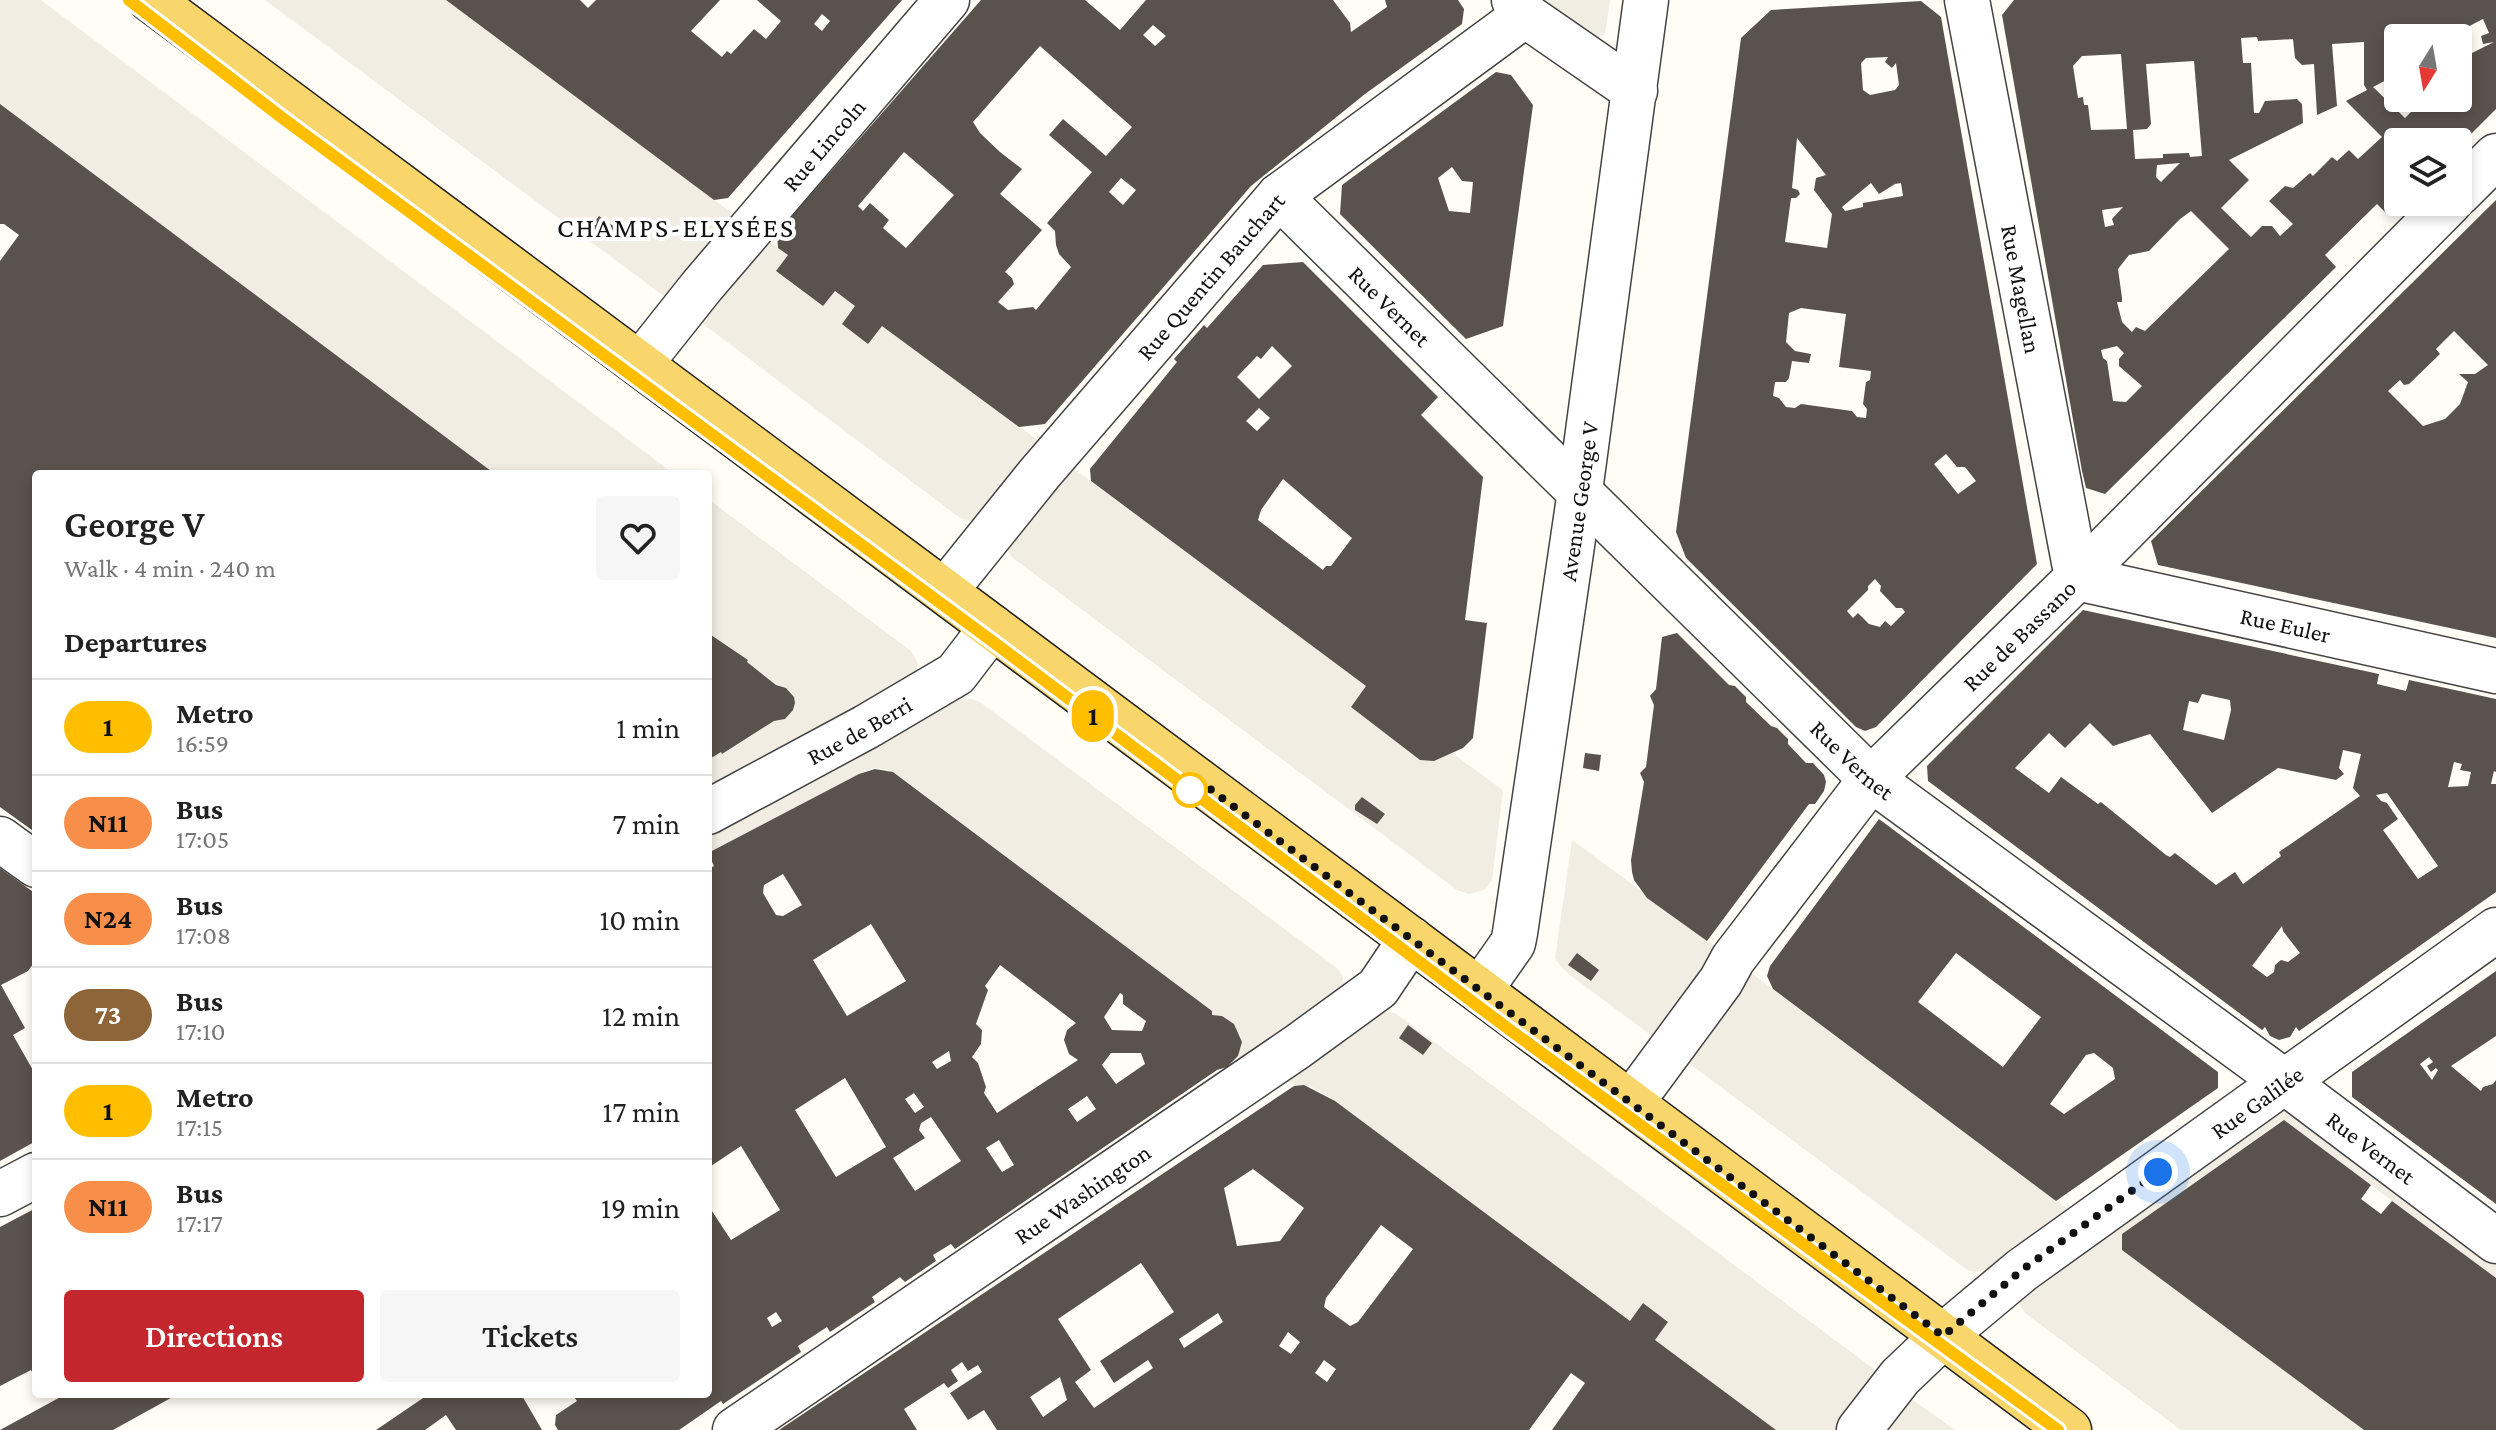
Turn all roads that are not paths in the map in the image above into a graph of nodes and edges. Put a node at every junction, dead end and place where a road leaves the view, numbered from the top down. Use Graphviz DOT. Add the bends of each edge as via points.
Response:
graph roads {
  1 [pos="151,0"];
  2 [pos="947,0"];
  3 [pos="1646,0"];
  4 [pos="1967,0"];
  5 [pos="1519,7"];
  6 [pos="1635,91"];
  7 [pos="2496,156"];
  8 [pos="2472,180"];
  9 [pos="1279,196"];
  10 [pos="2436,216"];
  11 [pos="640,364"];
  12 [pos="1580,491"];
  13 [pos="2077,578"];
  14 [pos="945,591"];
  15 [pos="992,627"];
  16 [pos="2496,671"];
  17 [pos="1871,779"];
  18 [pos="712,810"];
  19 [pos="0,839"];
  20 [pos="32,862"];
  21 [pos="2496,930"];
  22 [pos="1411,939"];
  23 [pos="1480,990"];
  24 [pos="2285,1082"];
  25 [pos="1631,1103"];
  26 [pos="32,1177"];
  27 [pos="0,1194"];
  28 [pos="2496,1241"];
  29 [pos="1943,1336"];
  30 [pos="735,1430"];
  31 [pos="1859,1430"];
  32 [pos="2069,1430"];
  1 -- 11 [label="main road"];
  2 -- 11 [label="street, Rue Lincoln"];
  3 -- 6 [label="street, Avenue George V"];
  4 -- 13 [label="street, Rue Magellan"];
  5 -- 6 [label="street"];
  5 -- 9 [label="street, Rue Quentin Bauchart"];
  6 -- 12 [label="street, Avenue George V"];
  7 -- 8 [label="street"];
  9 -- 12 [label="street, Rue Vernet"];
  9 -- 14 [label="street, Rue Quentin Bauchart"];
  10 -- 13 [label="street, Rue de Bassano"];
  11 -- 14 [label="main road"];
  12 -- 17 [label="street, Rue Vernet"];
  12 -- 23 [label="street, Avenue George V" via="1513,943"];
  13 -- 16 [label="street, Rue Euler"];
  13 -- 17 [label="street, Rue de Bassano"];
  14 -- 15 [label="main road"];
  15 -- 18 [label="street, Rue de Berri" via="956,674"];
  15 -- 22 [label="main road"];
  17 -- 24 [label="street, Rue Vernet"];
  17 -- 25 [label="street, Rue de Bassano"];
  19 -- 20 [label="street"];
  21 -- 24 [label="street, Rue Galilée"];
  22 -- 23 [label="main road"];
  22 -- 30 [label="street, Rue Washington" via="1378,988 1297,1047"];
  23 -- 25 [label="main road"];
  24 -- 28 [label="street, Rue Vernet"];
  24 -- 29 [label="street, Rue Galilée" via="2022,1270"];
  25 -- 29 [label="main road"];
  26 -- 27 [label="street"];
  29 -- 31 [label="street, Rue Galilée" via="1900,1377"];
  29 -- 32 [label="main road"];
}
